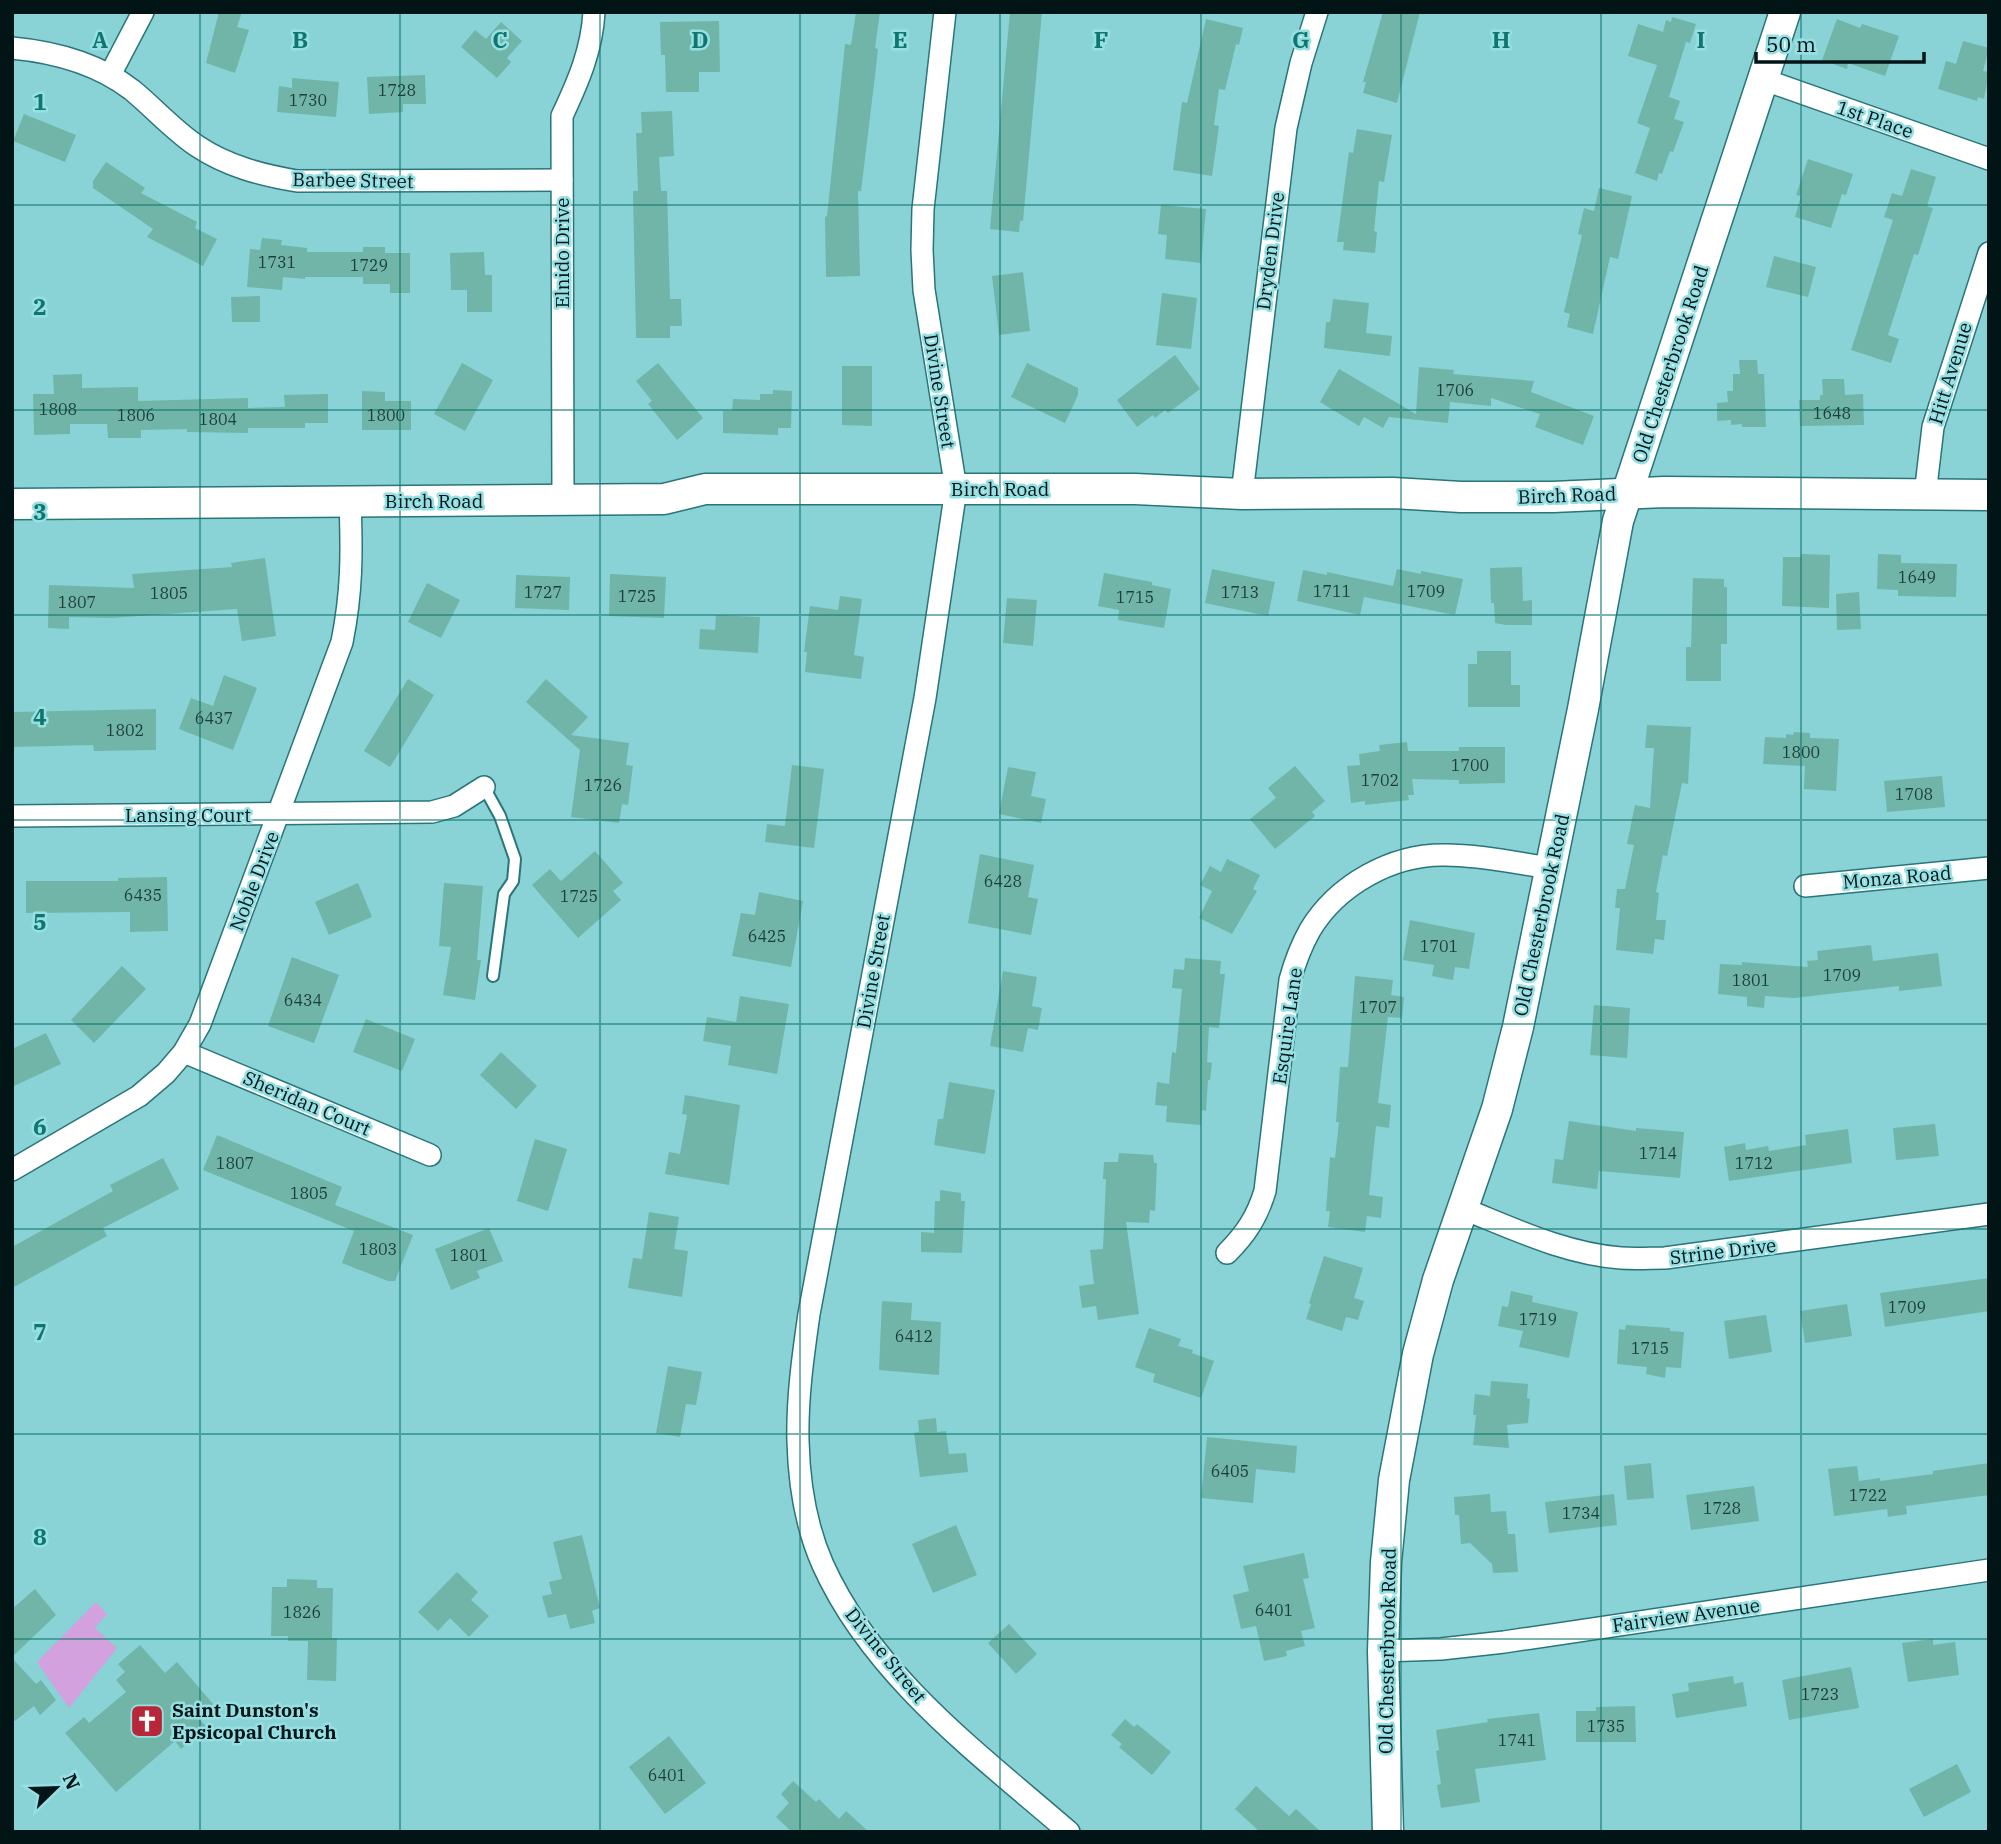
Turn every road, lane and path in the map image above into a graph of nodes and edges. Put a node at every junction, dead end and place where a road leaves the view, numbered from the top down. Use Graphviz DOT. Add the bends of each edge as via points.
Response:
graph roads {
  1 [pos="143,12"];
  2 [pos="594,12"];
  3 [pos="945,12"];
  4 [pos="1317,12"];
  5 [pos="1785,12"];
  6 [pos="12,48"];
  7 [pos="110,75"];
  8 [pos="1762,79"];
  9 [pos="1989,159"];
  10 [pos="562,180"];
  11 [pos="1989,253"];
  12 [pos="956,489"];
  13 [pos="1242,494"];
  14 [pos="1628,494"];
  15 [pos="1925,495"];
  16 [pos="1989,495"];
  17 [pos="563,500"];
  18 [pos="350,502"];
  19 [pos="12,504"];
  20 [pos="484,787"];
  21 [pos="279,814"];
  22 [pos="12,816"];
  23 [pos="1551,868"];
  24 [pos="1989,868"];
  25 [pos="1805,886"];
  26 [pos="493,976"];
  27 [pos="184,1052"];
  28 [pos="430,1155"];
  29 [pos="12,1170"];
  30 [pos="1464,1209"];
  31 [pos="1989,1214"];
  32 [pos="1227,1253"];
  33 [pos="1989,1570"];
  34 [pos="1383,1651"];
  35 [pos="1069,1832"];
  36 [pos="1388,1832"];
  1 -- 7 [label="street"];
  2 -- 10 [label="street, Elnido Drive" via="581,76 562,116"];
  3 -- 12 [label="street, Divine Street" via="922,250 924,290"];
  4 -- 13 [label="street, Dryden Drive" via="1286,128"];
  5 -- 8 [label="street, Old Chesterbrook Road"];
  6 -- 7 [label="street, Barbee Street" via="77,60"];
  7 -- 10 [label="street, Barbee Street" via="198,147 260,175 297,181"];
  8 -- 9 [label="street, 1st Place"];
  8 -- 14 [label="street, Old Chesterbrook Road"];
  10 -- 17 [label="street, Elnido Drive"];
  11 -- 15 [label="street, Hitt Avenue" via="1933,427"];
  12 -- 13 [label="street, Birch Road"];
  12 -- 17 [label="street, Birch Road" via="705,489 664,499"];
  12 -- 35 [label="street, Divine Street" via="925,698 808,1314 798,1441 810,1528 830,1578 862,1631 953,1732"];
  13 -- 14 [label="street, Birch Road"];
  14 -- 15 [label="street, Birch Road"];
  14 -- 23 [label="street, Old Chesterbrook Road" via="1611,552"];
  15 -- 16 [label="street, Birch Road"];
  17 -- 18 [label="street, Birch Road"];
  18 -- 19 [label="street, Birch Road"];
  18 -- 21 [label="street, Noble Drive" via="350,603 342,642"];
  20 -- 21 [label="street, Lansing Court" via="454,806 432,812"];
  20 -- 26 [label="lane" via="515,859 513,881 504,894"];
  21 -- 22 [label="street, Lansing Court"];
  21 -- 27 [label="street, Noble Drive" via="200,1024"];
  23 -- 30 [label="street, Old Chesterbrook Road" via="1516,1039"];
  23 -- 32 [label="street, Esquire Lane" via="1451,855 1409,859 1379,869 1329,905 1311,928 1290,979 1265,1191 1245,1236"];
  24 -- 25 [label="street, Monza Road"];
  27 -- 28 [label="street, Sheridan Court"];
  27 -- 29 [label="street, Noble Drive" via="139,1096"];
  30 -- 31 [label="street, Strine Drive" via="1539,1238 1620,1258 1665,1258"];
  30 -- 34 [label="street, Old Chesterbrook Road" via="1435,1292 1404,1423 1386,1562"];
  33 -- 34 [label="street, Fairview Avenue" via="1504,1642"];
  34 -- 36 [label="street, Old Chesterbrook Road"];
}
